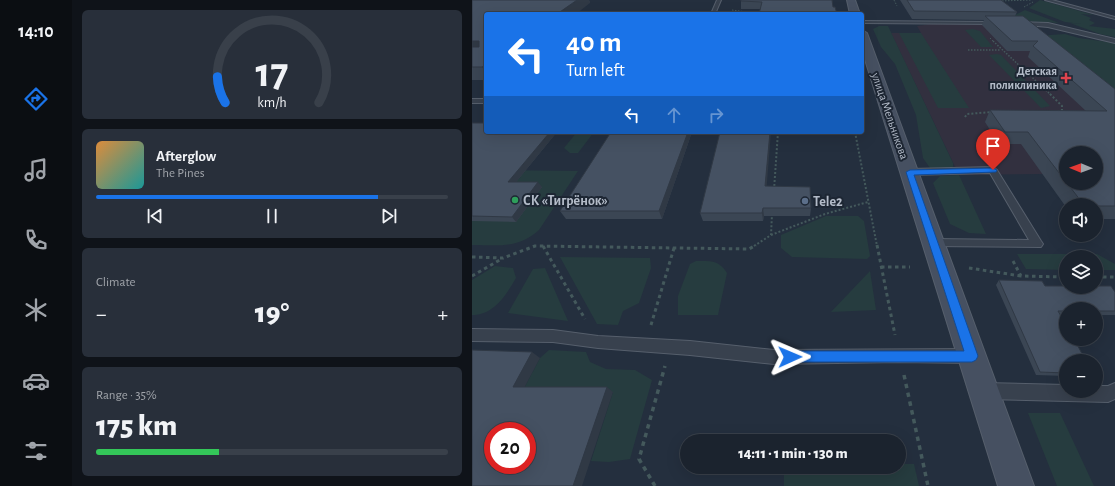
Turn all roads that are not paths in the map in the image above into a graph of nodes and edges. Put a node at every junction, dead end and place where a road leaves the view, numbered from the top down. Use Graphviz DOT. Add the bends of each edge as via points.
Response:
graph roads {
  1 [pos="719,0"];
  2 [pos="851,0"];
  3 [pos="1047,0"];
  4 [pos="714,12"];
  5 [pos="854,12"];
  6 [pos="1115,18"];
  7 [pos="864,22"];
  8 [pos="1001,23"];
  9 [pos="1008,23"];
  10 [pos="1115,42"];
  11 [pos="864,44"];
  12 [pos="867,61"];
  13 [pos="472,101"];
  14 [pos="484,101"];
  15 [pos="910,172"];
  16 [pos="934,243"];
  17 [pos="472,335"];
  18 [pos="972,356"];
  19 [pos="984,391"];
  20 [pos="1115,391"];
  21 [pos="1016,486"];
  1 -- 4 [label="lane"];
  2 -- 5 [label="main road"];
  3 -- 6 [label="lane"];
  7 -- 8 [label="lane"];
  9 -- 10 [label="lane" via="1048,25"];
  11 -- 12 [label="main road, улица Мельникова"];
  12 -- 15 [label="main road, улица Мельникова"];
  13 -- 14 [label="lane"];
  15 -- 16 [label="main road, улица Мельникова"];
  15 -- 16 [label="lane" via="993,170 1037,244"];
  16 -- 18 [label="main road, улица Мельникова"];
  17 -- 18 [label="lane" via="553,336 774,357"];
  18 -- 19 [label="main road"];
  19 -- 20 [label="lane" via="1108,394"];
  19 -- 21 [label="main road"];
}
